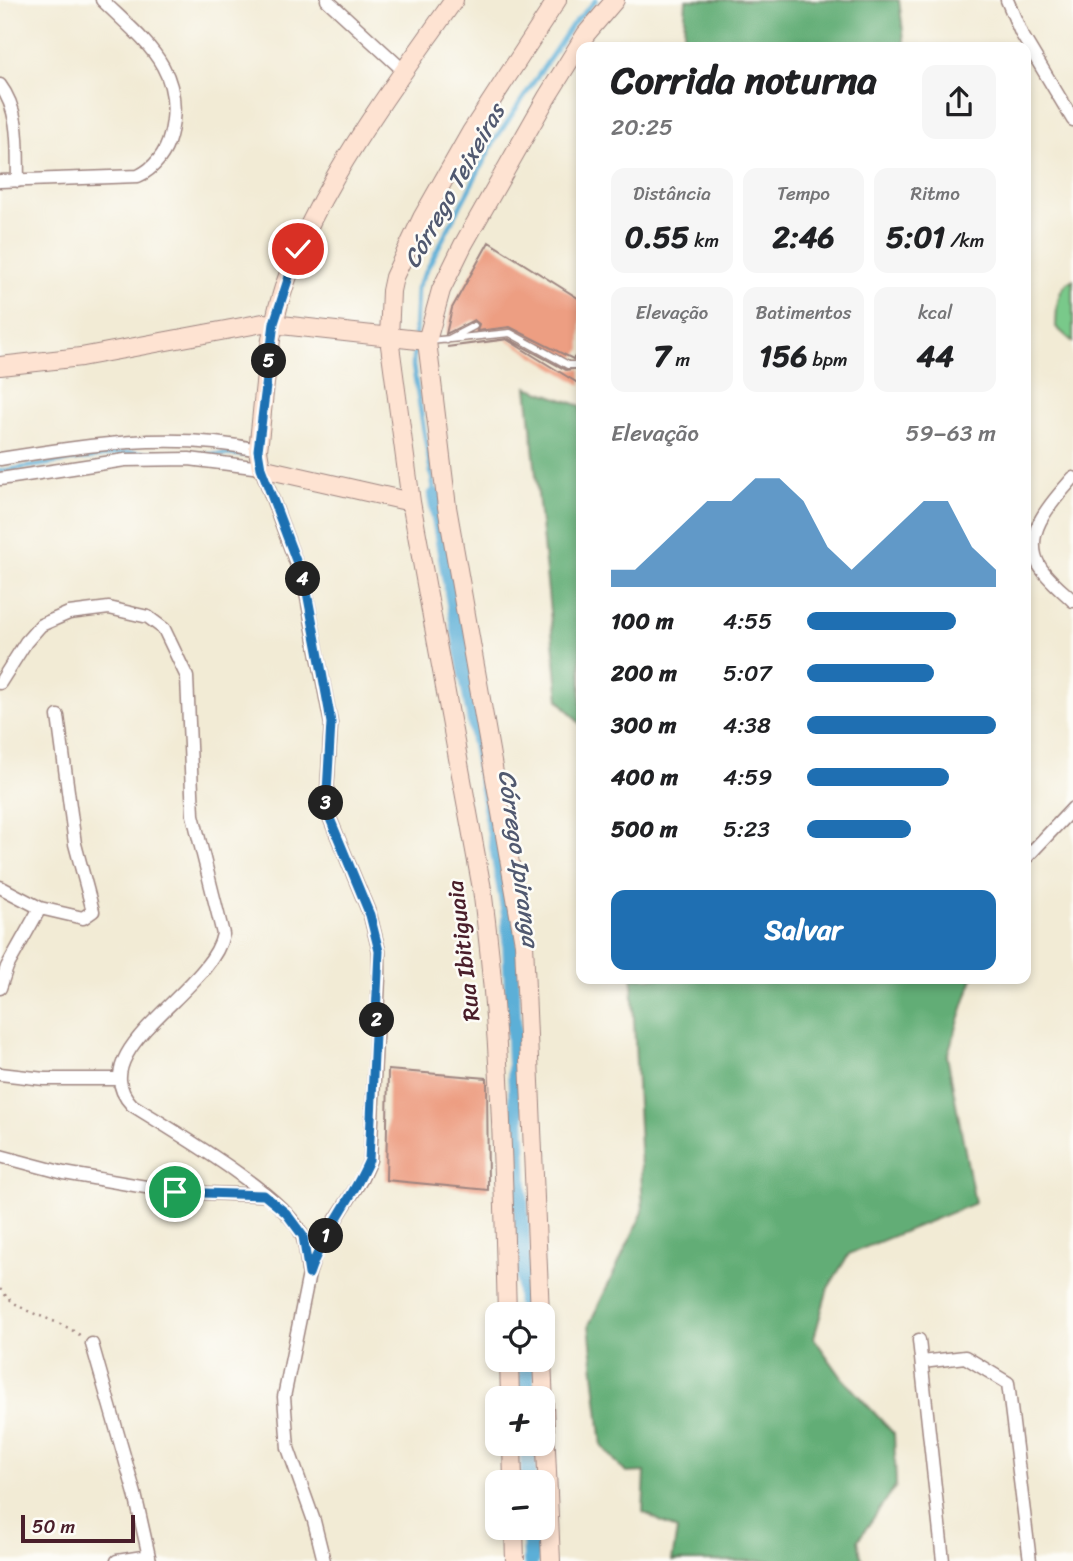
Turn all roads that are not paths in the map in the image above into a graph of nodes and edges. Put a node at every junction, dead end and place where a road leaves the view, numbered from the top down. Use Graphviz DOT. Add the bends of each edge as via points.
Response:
graph roads {
  1 [pos="102,0"];
  2 [pos="327,0"];
  3 [pos="454,0"];
  4 [pos="557,0"];
  5 [pos="615,0"];
  6 [pos="1007,0"];
  7 [pos="581,42"];
  8 [pos="1026,42"];
  9 [pos="576,50"];
  10 [pos="1031,50"];
  11 [pos="404,71"];
  12 [pos="0,85"];
  13 [pos="1073,120"];
  14 [pos="0,181"];
  15 [pos="18,181"];
  16 [pos="274,323"];
  17 [pos="474,326"];
  18 [pos="395,339"];
  19 [pos="447,340"];
  20 [pos="424,341"];
  21 [pos="576,365"];
  22 [pos="0,366"];
  23 [pos="0,459"];
  24 [pos="259,459"];
  25 [pos="1073,478"];
  26 [pos="0,479"];
  27 [pos="411,502"];
  28 [pos="1073,601"];
  29 [pos="0,683"];
  30 [pos="58,716"];
  31 [pos="1073,808"];
  32 [pos="1031,853"];
  33 [pos="0,887"];
  34 [pos="40,908"];
  35 [pos="0,988"];
  36 [pos="527,1073"];
  37 [pos="0,1074"];
  38 [pos="502,1075"];
  39 [pos="118,1079"];
  40 [pos="0,1156"];
  41 [pos="264,1195"];
  42 [pos="309,1274"];
  43 [pos="507,1302"];
  44 [pos="539,1302"];
  45 [pos="919,1340"];
  46 [pos="92,1344"];
  47 [pos="922,1362"];
  48 [pos="543,1372"];
  49 [pos="514,1540"];
  50 [pos="150,1559"];
  51 [pos="117,1561"];
  52 [pos="324,1561"];
  53 [pos="515,1561"];
  54 [pos="551,1561"];
  55 [pos="943,1561"];
  56 [pos="1030,1561"];
  1 -- 15 [label="street" via="156,54 172,83 176,116 169,141 156,164 138,176"];
  2 -- 11 [label="street"];
  3 -- 11 [label="main road"];
  4 -- 18 [label="main road, Rua Ibitiguaia" via="471,132 422,218 394,277"];
  5 -- 7 [label="main road"];
  6 -- 8 [label="street"];
  9 -- 20 [label="main road" via="463,245"];
  10 -- 13 [label="street"];
  11 -- 16 [label="main road" via="333,182 304,238"];
  12 -- 15 [label="street" via="16,120"];
  14 -- 15 [label="street"];
  16 -- 18 [label="main road"];
  16 -- 22 [label="main road" via="80,357"];
  16 -- 24 [label="main road"];
  17 -- 19 [label="lane"];
  18 -- 20 [label="main road"];
  18 -- 27 [label="main road, Rua Ibitiguaia"];
  19 -- 20 [label="lane"];
  19 -- 21 [label="lane" via="510,332 568,365"];
  20 -- 36 [label="main road" via="447,506 524,943"];
  23 -- 24 [label="street" via="151,440 204,441"];
  24 -- 26 [label="street" via="125,460"];
  24 -- 27 [label="main road"];
  24 -- 42 [label="street" via="306,587 331,723 326,809 370,915 379,951 369,1160 318,1247"];
  25 -- 28 [label="street" via="1044,513 1035,538 1038,564"];
  27 -- 38 [label="main road, Rua Ibitiguaia" via="482,889"];
  29 -- 39 [label="street" via="41,625 69,613 109,608 148,617 164,629 187,677 193,815 223,934 205,971 123,1057"];
  30 -- 34 [label="street" via="75,844 93,911 83,918"];
  31 -- 32 [label="street"];
  33 -- 34 [label="street"];
  34 -- 35 [label="street"];
  36 -- 38 [label="main road"];
  36 -- 44 [label="main road"];
  37 -- 39 [label="street"];
  38 -- 43 [label="main road, Rua Ibitiguaia"];
  39 -- 41 [label="street" via="123,1096 132,1105"];
  40 -- 41 [label="street" via="175,1192"];
  41 -- 42 [label="street" via="286,1213 303,1236"];
  42 -- 52 [label="street" via="285,1397 288,1448"];
  45 -- 47 [label="street"];
  46 -- 50 [label="street"];
  47 -- 55 [label="street"];
  47 -- 56 [label="street" via="965,1357 1008,1383"];
  48 -- 54 [label="main road"];
  49 -- 53 [label="main road"];
  50 -- 51 [label="street"];
}
